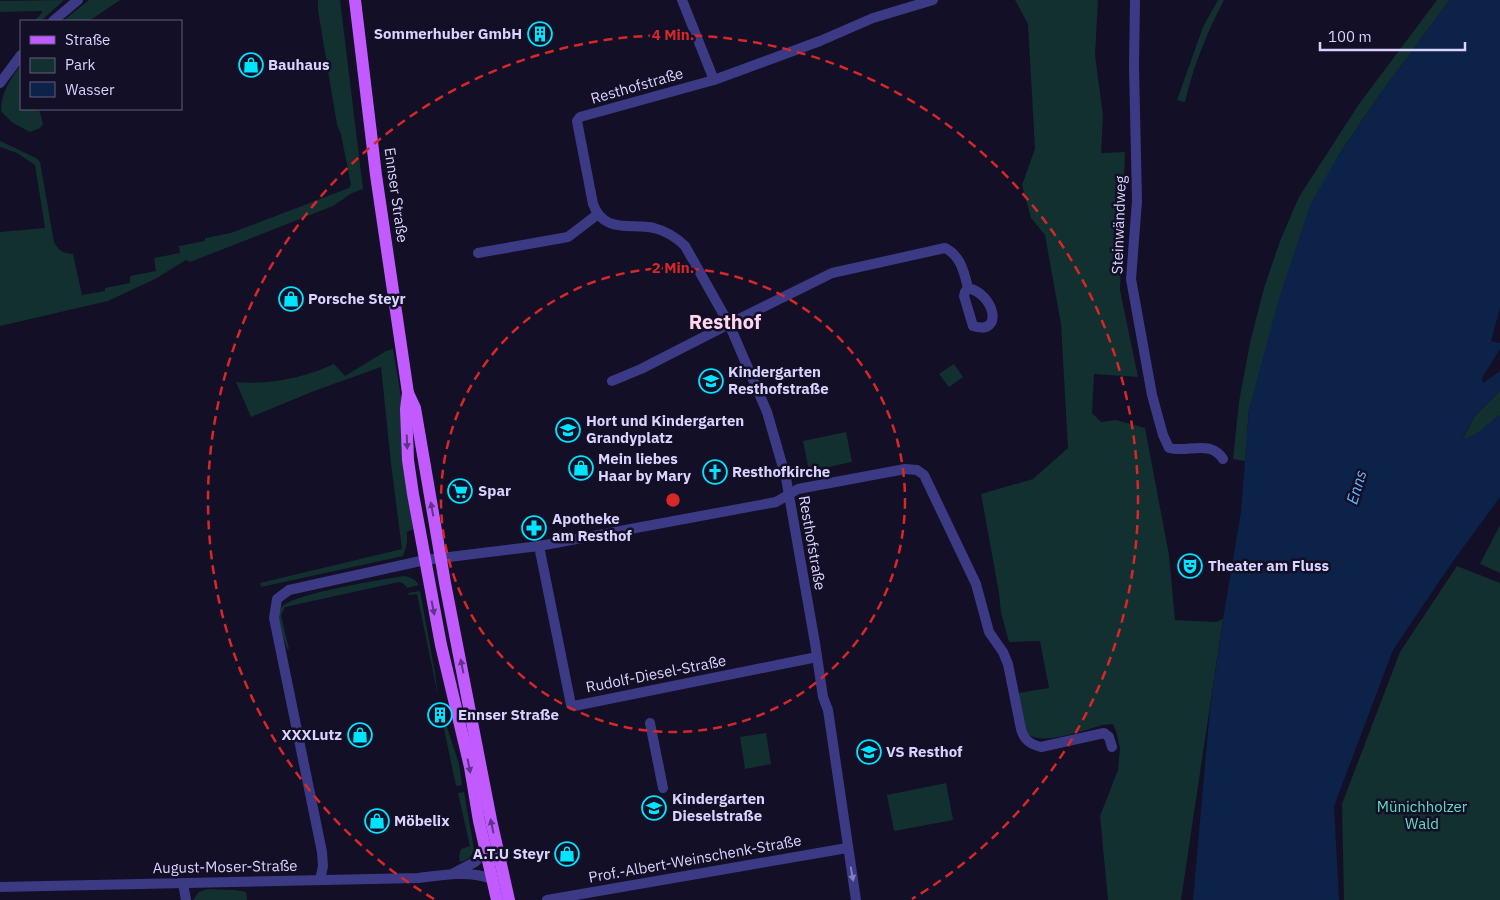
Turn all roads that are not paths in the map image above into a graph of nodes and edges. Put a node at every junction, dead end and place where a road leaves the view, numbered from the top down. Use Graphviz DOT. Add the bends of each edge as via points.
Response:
graph roads {
  1 [pos="78,0"];
  2 [pos="355,0"];
  3 [pos="682,0"];
  4 [pos="933,0"];
  5 [pos="1135,0"];
  6 [pos="54,20"];
  7 [pos="20,56"];
  8 [pos="714,80"];
  9 [pos="0,83"];
  10 [pos="598,214"];
  11 [pos="478,253"];
  12 [pos="968,288"];
  13 [pos="728,324"];
  14 [pos="612,382"];
  15 [pos="408,393"];
  16 [pos="1224,459"];
  17 [pos="788,495"];
  18 [pos="539,546"];
  19 [pos="441,557"];
  20 [pos="424,560"];
  21 [pos="817,657"];
  22 [pos="650,723"];
  23 [pos="1112,747"];
  24 [pos="663,788"];
  25 [pos="847,848"];
  26 [pos="486,850"];
  27 [pos="451,874"];
  28 [pos="492,879"];
  29 [pos="320,880"];
  30 [pos="183,883"];
  31 [pos="0,887"];
  32 [pos="186,900"];
  33 [pos="497,900"];
  34 [pos="509,900"];
  35 [pos="547,900"];
  36 [pos="856,900"];
  1 -- 6 [label="street"];
  2 -- 15 [label="main road, Ennser Straße" via="376,175"];
  3 -- 8 [label="street"];
  4 -- 8 [label="street, Resthofstraße" via="873,18"];
  5 -- 16 [label="street, Steinwändweg" via="1137,200 1131,279 1152,395 1169,448 1210,448"];
  7 -- 9 [label="street"];
  8 -- 10 [label="street, Resthofstraße" via="577,120 593,204"];
  10 -- 11 [label="street" via="568,238"];
  10 -- 13 [label="street, Resthofstraße" via="614,226 653,228 677,238 685,246"];
  12 -- 13 [label="street" via="957,256 941,248 832,273"];
  13 -- 14 [label="street"];
  13 -- 17 [label="street, Resthofstraße" via="767,412"];
  19 -- 15 [label="main road, Ennser Straße, one-way" via="415,408"];
  15 -- 20 [label="main road, Ennser Straße, one-way" via="408,460"];
  17 -- 18 [label="street" via="776,502"];
  17 -- 21 [label="street, Resthofstraße"];
  17 -- 23 [label="street" via="798,489 906,469 917,470 924,475 976,584 989,632 1008,664 1025,739 1041,747 1104,733"];
  18 -- 19 [label="street"];
  18 -- 21 [label="street, Rudolf-Diesel-Straße" via="571,705"];
  19 -- 20 [label="street"];
  34 -- 19 [label="main road, Ennser Straße, one-way"];
  20 -- 26 [label="main road, Ennser Straße, one-way"];
  20 -- 29 [label="street" via="289,590 277,599 274,618 322,852"];
  21 -- 25 [label="street, Resthofstraße" via="822,697 828,710"];
  22 -- 24 [label="street"];
  25 -- 35 [label="street, Prof.-Albert-Weinschenk-Straße"];
  25 -- 36 [label="street, Resthofstraße, one-way"];
  26 -- 27 [label="street, August-Moser-Straße" via="475,862"];
  26 -- 28 [label="main road, Ennser Straße"];
  27 -- 28 [label="street, August-Moser-Straße"];
  27 -- 29 [label="street, August-Moser-Straße"];
  28 -- 33 [label="main road, Ennser Straße"];
  29 -- 30 [label="street, August-Moser-Straße"];
  30 -- 31 [label="street, August-Moser-Straße"];
  30 -- 32 [label="street"];
}
